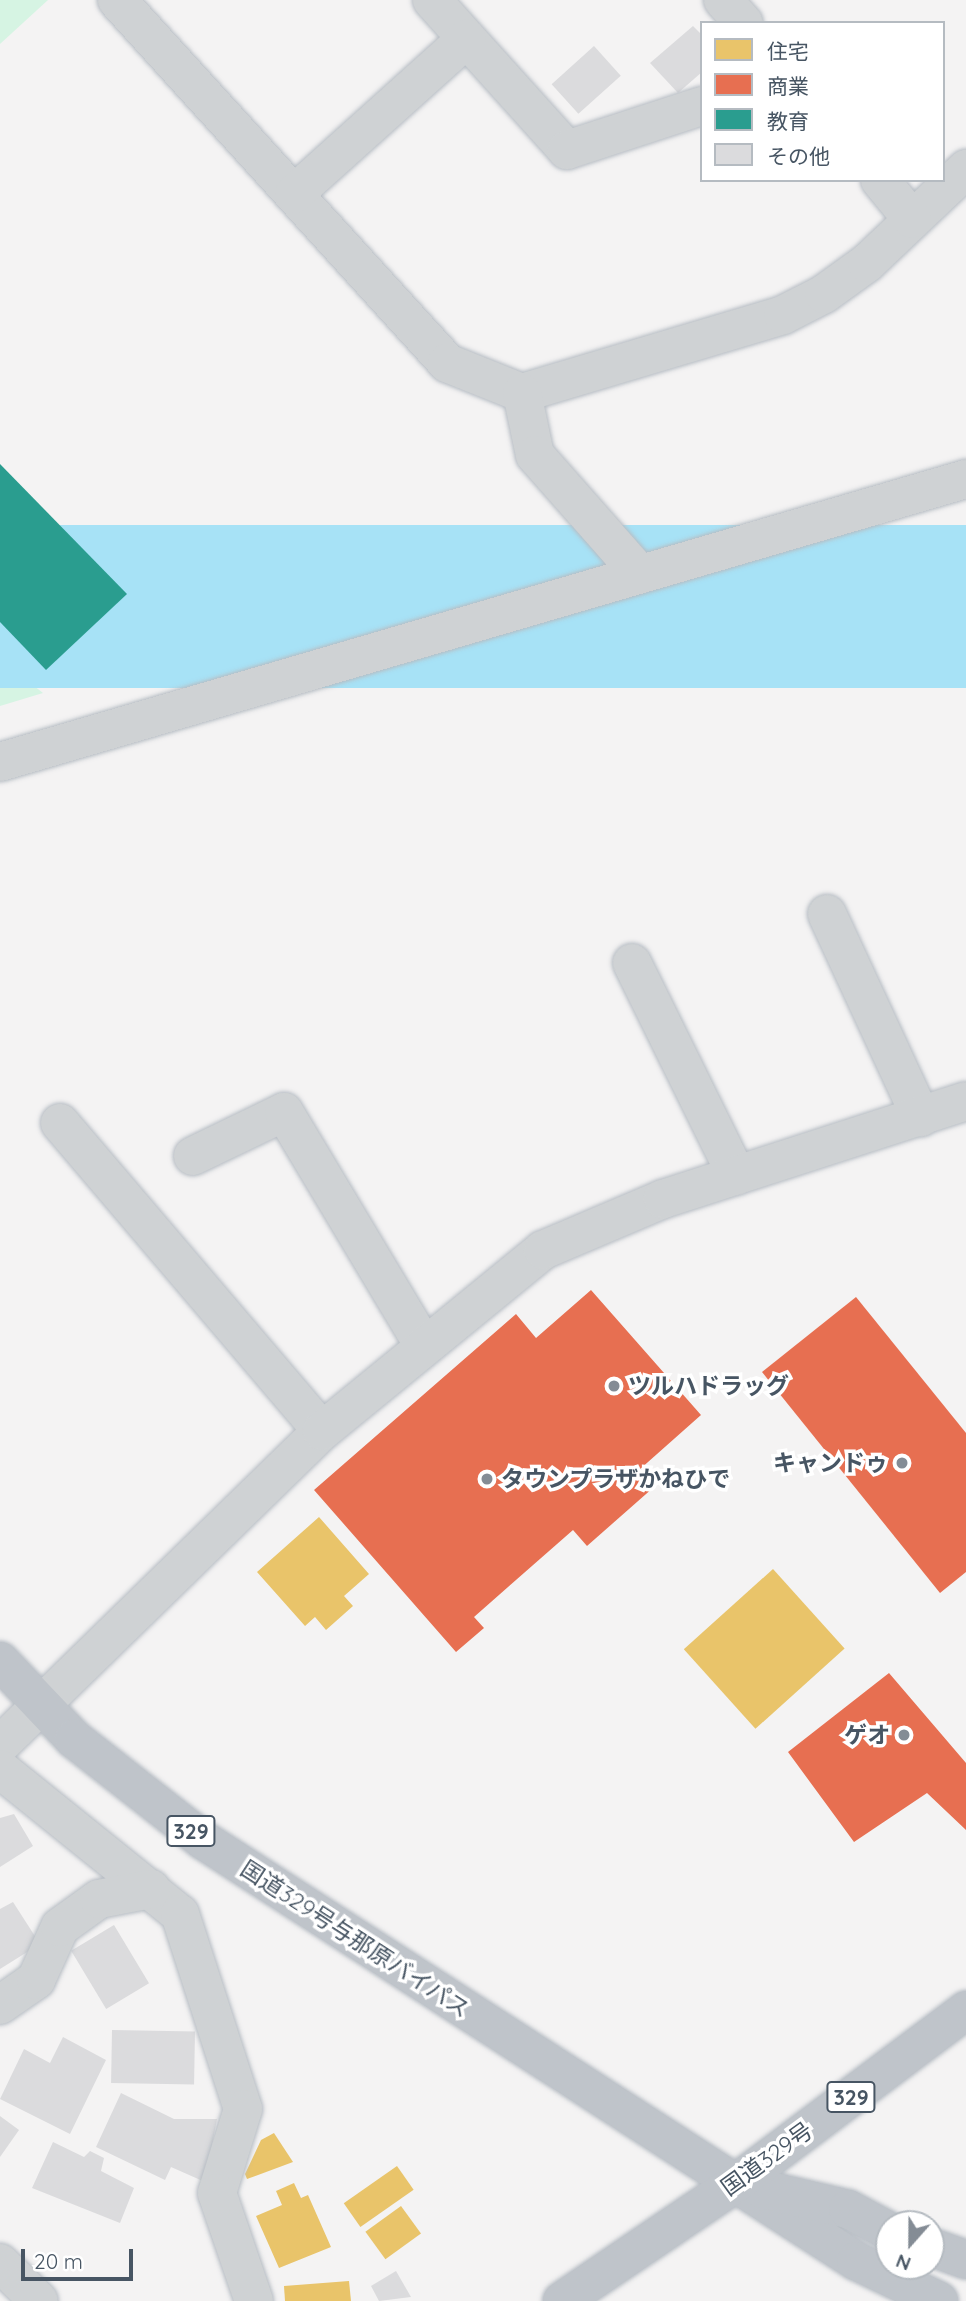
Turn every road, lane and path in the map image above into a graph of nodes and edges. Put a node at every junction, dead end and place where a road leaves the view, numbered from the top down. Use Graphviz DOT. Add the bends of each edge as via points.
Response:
graph roads {
  1 [pos="117,0"];
  2 [pos="432,0"];
  3 [pos="723,0"];
  4 [pos="742,21"];
  5 [pos="466,39"];
  6 [pos="700,107"];
  7 [pos="966,169"];
  8 [pos="882,182"];
  9 [pos="294,194"];
  10 [pos="912,219"];
  11 [pos="522,393"];
  12 [pos="966,479"];
  13 [pos="640,574"];
  14 [pos="0,762"];
  15 [pos="827,914"];
  16 [pos="632,963"];
  17 [pos="966,1101"];
  18 [pos="921,1117"];
  19 [pos="60,1123"];
  20 [pos="194,1157"];
  21 [pos="737,1176"];
  22 [pos="423,1343"];
  23 [pos="322,1431"];
  24 [pos="0,1661"];
  25 [pos="40,1706"];
  26 [pos="0,1745"];
  27 [pos="0,1769"];
  28 [pos="150,1889"];
  29 [pos="0,2005"];
  30 [pos="966,2010"];
  31 [pos="736,2183"];
  32 [pos="875,2223"];
  33 [pos="945,2252"];
  34 [pos="966,2260"];
  35 [pos="0,2263"];
  36 [pos="570,2299"];
  37 [pos="39,2301"];
  38 [pos="254,2301"];
  39 [pos="939,2301"];
  1 -- 9 [label="street"];
  2 -- 5 [label="street"];
  3 -- 4 [label="street"];
  5 -- 6 [label="street" via="567,150"];
  5 -- 9 [label="street"];
  7 -- 10 [label="street"];
  8 -- 10 [label="street"];
  9 -- 11 [label="street" via="447,363"];
  10 -- 11 [label="street" via="867,263 824,294 783,314"];
  11 -- 13 [label="street" via="535,455"];
  12 -- 13 [label="street"];
  13 -- 14 [label="street"];
  15 -- 18 [label="street"];
  16 -- 21 [label="street"];
  17 -- 18 [label="street"];
  18 -- 21 [label="street"];
  19 -- 23 [label="street"];
  20 -- 22 [label="street" via="284,1112"];
  21 -- 22 [label="street" via="663,1199 543,1250"];
  22 -- 23 [label="street"];
  23 -- 25 [label="street"];
  24 -- 25 [label="highway, 国道329号与那原バイパス / 329"];
  25 -- 26 [label="street"];
  25 -- 31 [label="highway, 国道329号与那原バイパス / 329" via="142,1796 203,1840"];
  27 -- 28 [label="street"];
  28 -- 29 [label="street" via="99,1899 60,1927 36,1980"];
  28 -- 38 [label="street" via="180,1914 243,2109 217,2193"];
  30 -- 31 [label="highway, 国道329号 / 329"];
  31 -- 32 [label="highway, 国道329号与那原バイパス / 329" via="848,2209"];
  31 -- 36 [label="highway, 国道329号 / 329"];
  31 -- 39 [label="highway, 国道329号与那原バイパス / 329" via="856,2261"];
  33 -- 34 [label="highway"];
  35 -- 37 [label="street"];
}
